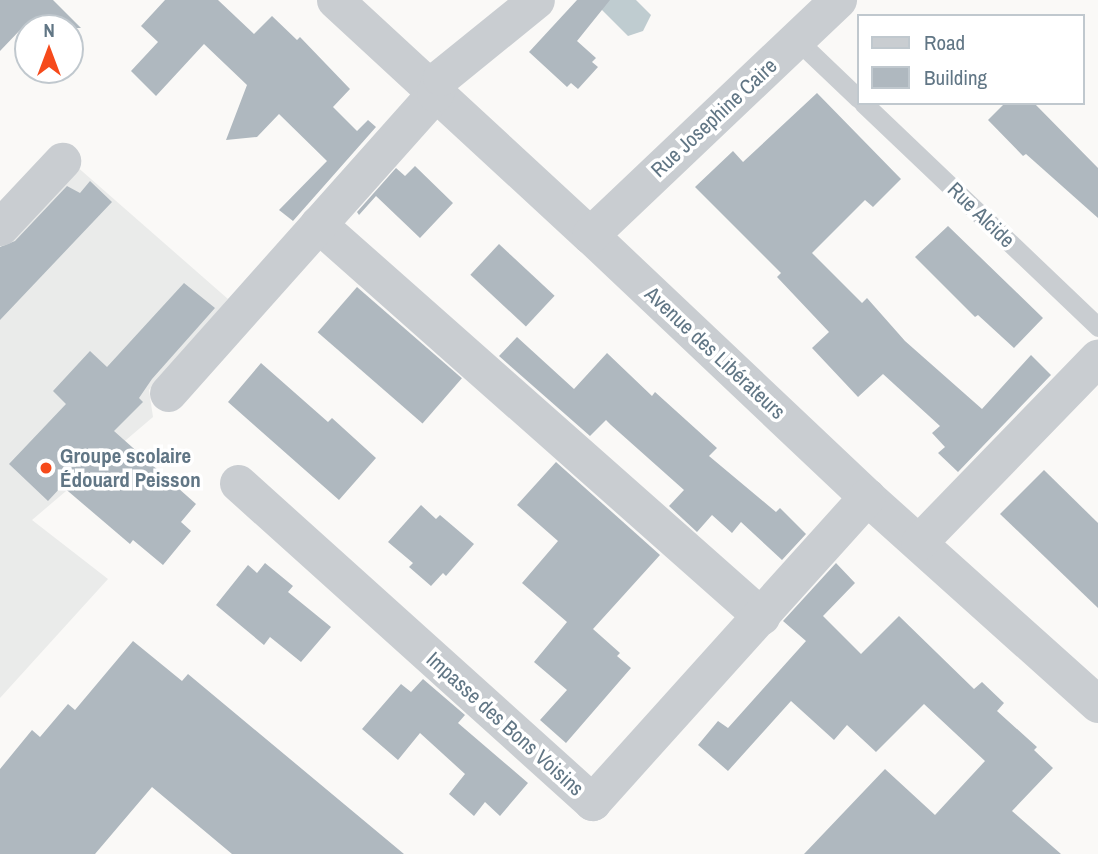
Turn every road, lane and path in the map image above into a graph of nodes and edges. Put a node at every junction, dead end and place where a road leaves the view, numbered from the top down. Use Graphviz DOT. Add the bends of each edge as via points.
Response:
graph roads {
  1 [pos="334,0"];
  2 [pos="536,0"];
  3 [pos="838,0"];
  4 [pos="796,39"];
  5 [pos="436,93"];
  6 [pos="856,96"];
  7 [pos="865,105"];
  8 [pos="62,161"];
  9 [pos="318,224"];
  10 [pos="0,227"];
  11 [pos="590,235"];
  12 [pos="1098,327"];
  13 [pos="1098,357"];
  14 [pos="168,393"];
  15 [pos="238,484"];
  16 [pos="867,497"];
  17 [pos="919,542"];
  18 [pos="761,616"];
  19 [pos="1098,704"];
  1 -- 5 [label="street, Avenue des Libérateurs"];
  2 -- 5 [label="street" via="441,77"];
  3 -- 4 [label="street, Rue Josephine Caire"];
  4 -- 6 [label="lane"];
  4 -- 11 [label="street, Rue Josephine Caire"];
  5 -- 9 [label="street"];
  5 -- 11 [label="street, Avenue des Libérateurs"];
  7 -- 12 [label="lane, Rue Alcide"];
  8 -- 10 [label="street"];
  9 -- 14 [label="street"];
  9 -- 18 [label="street"];
  11 -- 16 [label="street, Avenue des Libérateurs"];
  13 -- 17 [label="street"];
  15 -- 18 [label="street, Impasse des Bons Voisins" via="592,802"];
  16 -- 17 [label="street, Avenue des Libérateurs"];
  16 -- 18 [label="street, Impasse des Bons Voisins"];
  17 -- 19 [label="street, Avenue des Libérateurs"];
}
